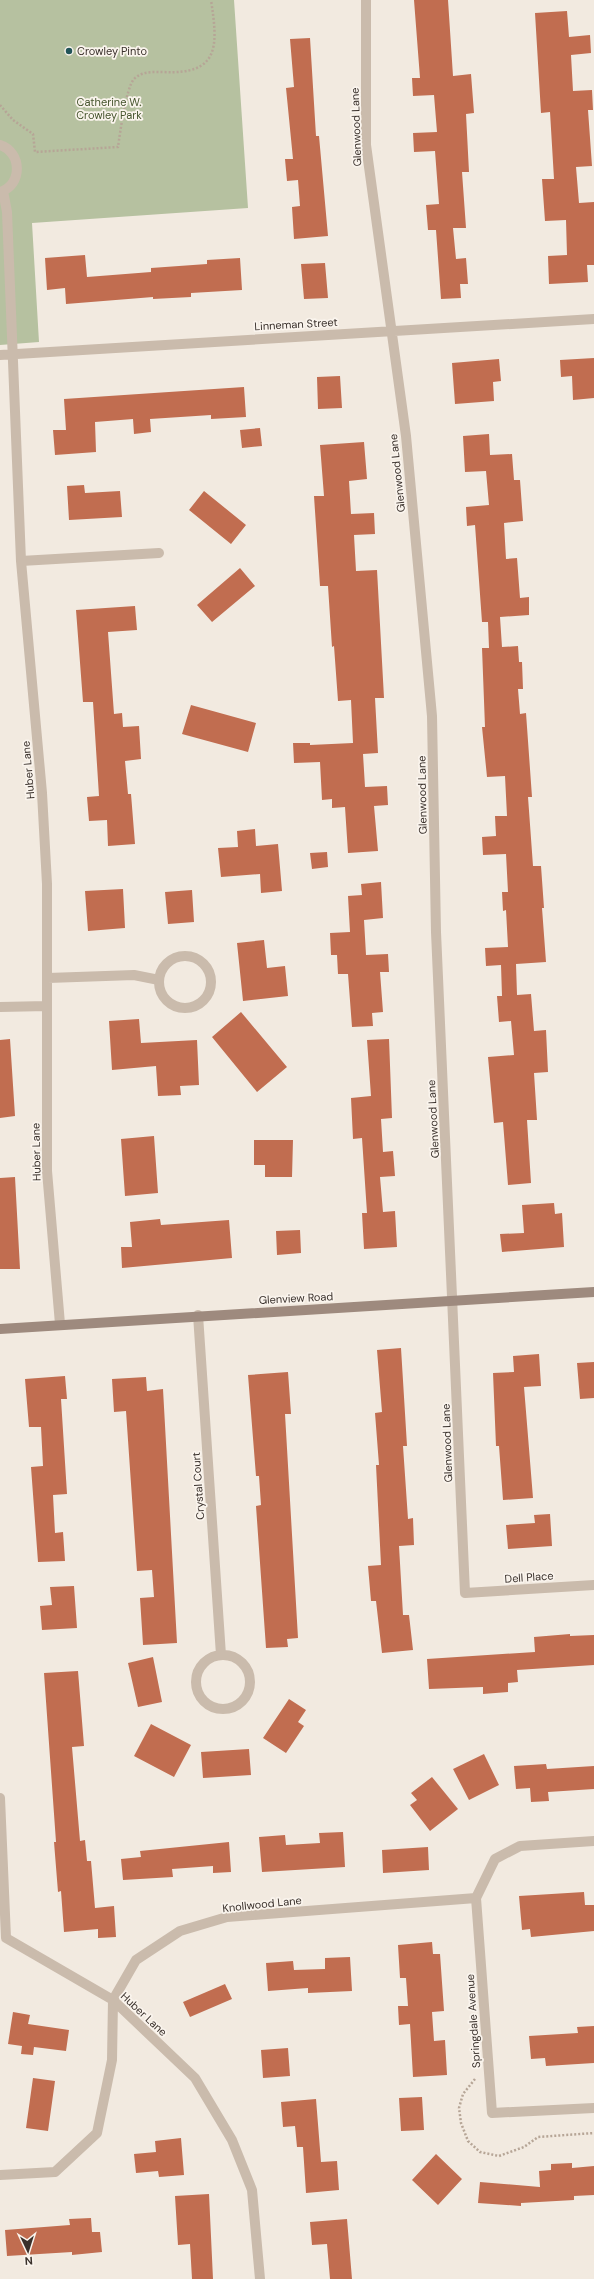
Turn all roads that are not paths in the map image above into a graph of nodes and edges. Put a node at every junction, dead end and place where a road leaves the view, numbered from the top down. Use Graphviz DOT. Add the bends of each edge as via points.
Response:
graph roads {
  1 [pos="366,0"];
  2 [pos="0,145"];
  3 [pos="2,192"];
  4 [pos="594,318"];
  5 [pos="390,331"];
  6 [pos="12,354"];
  7 [pos="0,355"];
  8 [pos="159,553"];
  9 [pos="21,561"];
  10 [pos="48,978"];
  11 [pos="159,980"];
  12 [pos="0,1006"];
  13 [pos="47,1006"];
  14 [pos="594,1292"];
  15 [pos="453,1301"];
  16 [pos="198,1315"];
  17 [pos="60,1324"];
  18 [pos="0,1329"];
  19 [pos="594,1585"];
  20 [pos="465,1593"];
  21 [pos="221,1655"];
  22 [pos="0,1798"];
  23 [pos="594,1841"];
  24 [pos="476,1898"];
  25 [pos="3,1938"];
  26 [pos="113,2000"];
  27 [pos="594,2108"];
  28 [pos="0,2175"];
  29 [pos="260,2279"];
  1 -- 5 [label="street, Glenwood Lane" via="366,145"];
  2 -- 3 [label="street, Huber Lane" via="10,151 17,165 15,180"];
  3 -- 6 [label="street, Huber Lane" via="7,212"];
  4 -- 5 [label="street, Linneman Street"];
  5 -- 6 [label="street, Linneman Street"];
  5 -- 15 [label="street, Glenwood Lane" via="406,436 432,716 436,932"];
  6 -- 7 [label="street, Linneman Street"];
  6 -- 9 [label="street, Huber Lane"];
  8 -- 9 [label="street"];
  9 -- 10 [label="street, Huber Lane" via="42,793 47,884"];
  10 -- 11 [label="street" via="134,975"];
  10 -- 13 [label="street, Huber Lane"];
  11 -- 11 [label="street" via="163,997 169,1003 185,1008 196,1005 206,997 211,982 206,966 191,956 182,956 166,964"];
  12 -- 13 [label="street"];
  13 -- 17 [label="street, Huber Lane" via="47,1171"];
  14 -- 15 [label="main road, Glenview Road"];
  15 -- 16 [label="main road, Glenview Road"];
  15 -- 20 [label="street, Glenwood Lane"];
  16 -- 17 [label="main road, Glenview Road"];
  16 -- 21 [label="street, Crystal Court"];
  17 -- 18 [label="main road, Glenview Road"];
  19 -- 20 [label="street, Dell Place"];
  21 -- 21 [label="street" via="205,1661 198,1672 196,1684 198,1693 209,1706 226,1709 235,1706 245,1697 250,1684 249,1675 238,1660"];
  22 -- 25 [label="street, Huber Lane"];
  23 -- 24 [label="street" via="520,1846 495,1859"];
  24 -- 26 [label="street, Knollwood Lane" via="227,1917 180,1931 136,1960"];
  24 -- 27 [label="street, Springdale Avenue" via="492,2113"];
  25 -- 26 [label="street, Huber Lane"];
  26 -- 28 [label="street, Knollwood Lane" via="112,2060 97,2133 55,2172"];
  26 -- 29 [label="street, Huber Lane" via="195,2078 232,2140 252,2190"];
}
